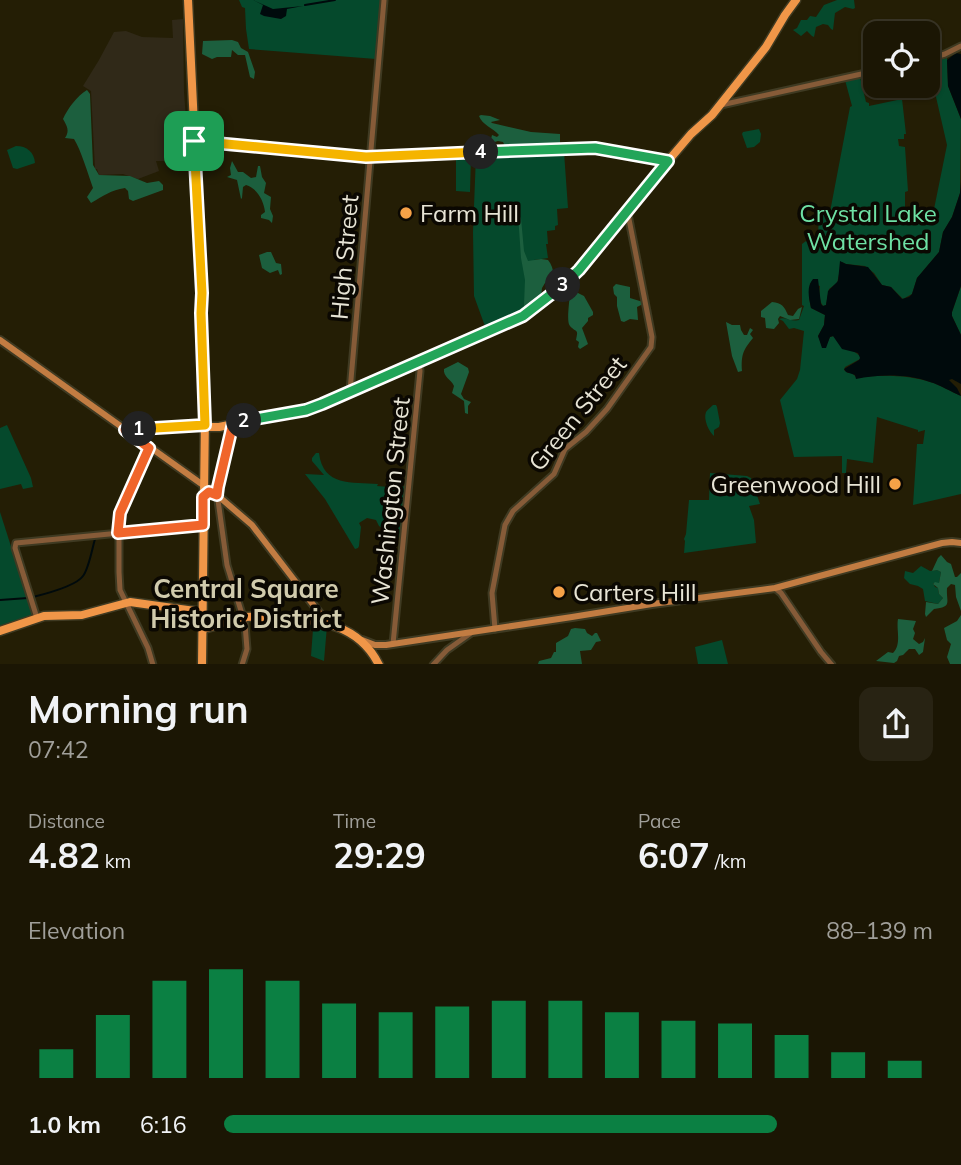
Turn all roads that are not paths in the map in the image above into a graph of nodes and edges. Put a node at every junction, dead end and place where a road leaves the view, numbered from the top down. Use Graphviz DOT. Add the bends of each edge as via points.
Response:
graph roads {
  1 [pos="186,0"];
  2 [pos="384,0"];
  3 [pos="796,0"];
  4 [pos="961,46"];
  5 [pos="940,55"];
  6 [pos="863,74"];
  7 [pos="721,105"];
  8 [pos="194,141"];
  9 [pos="370,157"];
  10 [pos="668,161"];
  11 [pos="626,211"];
  12 [pos="196,229"];
  13 [pos="0,340"];
  14 [pos="419,362"];
  15 [pos="350,392"];
  16 [pos="232,423"];
  17 [pos="205,425"];
  18 [pos="125,430"];
  19 [pos="149,448"];
  20 [pos="204,471"];
  21 [pos="194,479"];
  22 [pos="203,486"];
  23 [pos="216,494"];
  24 [pos="203,497"];
  25 [pos="203,525"];
  26 [pos="118,533"];
  27 [pos="961,543"];
  28 [pos="779,589"];
  29 [pos="123,604"];
  30 [pos="202,612"];
  31 [pos="318,616"];
  32 [pos="244,617"];
  33 [pos="37,618"];
  34 [pos="203,629"];
  35 [pos="495,629"];
  36 [pos="0,631"];
  37 [pos="473,632"];
  38 [pos="393,644"];
  39 [pos="375,647"];
  40 [pos="153,664"];
  41 [pos="202,664"];
  42 [pos="242,664"];
  43 [pos="379,664"];
  44 [pos="433,664"];
  45 [pos="832,664"];
  1 -- 8 [label="main road"];
  1 -- 12 [label="main road"];
  2 -- 9 [label="street, High Street"];
  3 -- 7 [label="main road"];
  4 -- 5 [label="street"];
  6 -- 7 [label="street"];
  7 -- 10 [label="main road"];
  8 -- 9 [label="main road"];
  8 -- 12 [label="main road"];
  9 -- 10 [label="main road" via="600,149"];
  9 -- 15 [label="street, High Street"];
  10 -- 11 [label="main road"];
  11 -- 14 [label="main road" via="577,272 532,310"];
  11 -- 35 [label="street, Green Street" via="651,349 601,416 565,448 552,475 508,517 492,589"];
  12 -- 17 [label="main road"];
  13 -- 18 [label="main road"];
  14 -- 15 [label="main road"];
  14 -- 38 [label="street, Washington Street"];
  15 -- 16 [label="main road" via="309,409"];
  16 -- 17 [label="main road"];
  16 -- 23 [label="street"];
  17 -- 18 [label="main road"];
  17 -- 20 [label="main road"];
  18 -- 19 [label="main road"];
  19 -- 21 [label="main road"];
  19 -- 26 [label="street" via="120,513"];
  20 -- 21 [label="main road"];
  20 -- 22 [label="main road"];
  21 -- 22 [label="main road"];
  22 -- 23 [label="main road"];
  22 -- 24 [label="main road"];
  23 -- 24 [label="main road"];
  23 -- 31 [label="main road" via="253,525"];
  23 -- 32 [label="street" via="226,561"];
  24 -- 25 [label="main road"];
  25 -- 26 [label="street"];
  25 -- 30 [label="main road"];
  26 -- 29 [label="street"];
  26 -- 33 [label="street" via="15,544"];
  27 -- 28 [label="main road" via="948,542"];
  28 -- 35 [label="main road"];
  28 -- 45 [label="street"];
  29 -- 30 [label="main road"];
  29 -- 33 [label="main road" via="82,615"];
  29 -- 40 [label="street"];
  30 -- 34 [label="main road"];
  31 -- 32 [label="main road"];
  31 -- 39 [label="main road"];
  32 -- 34 [label="main road"];
  32 -- 42 [label="street" via="247,647"];
  33 -- 36 [label="main road"];
  34 -- 41 [label="main road"];
  35 -- 37 [label="main road"];
  37 -- 38 [label="main road"];
  37 -- 44 [label="street"];
  38 -- 39 [label="main road"];
  39 -- 43 [label="main road"];
}
